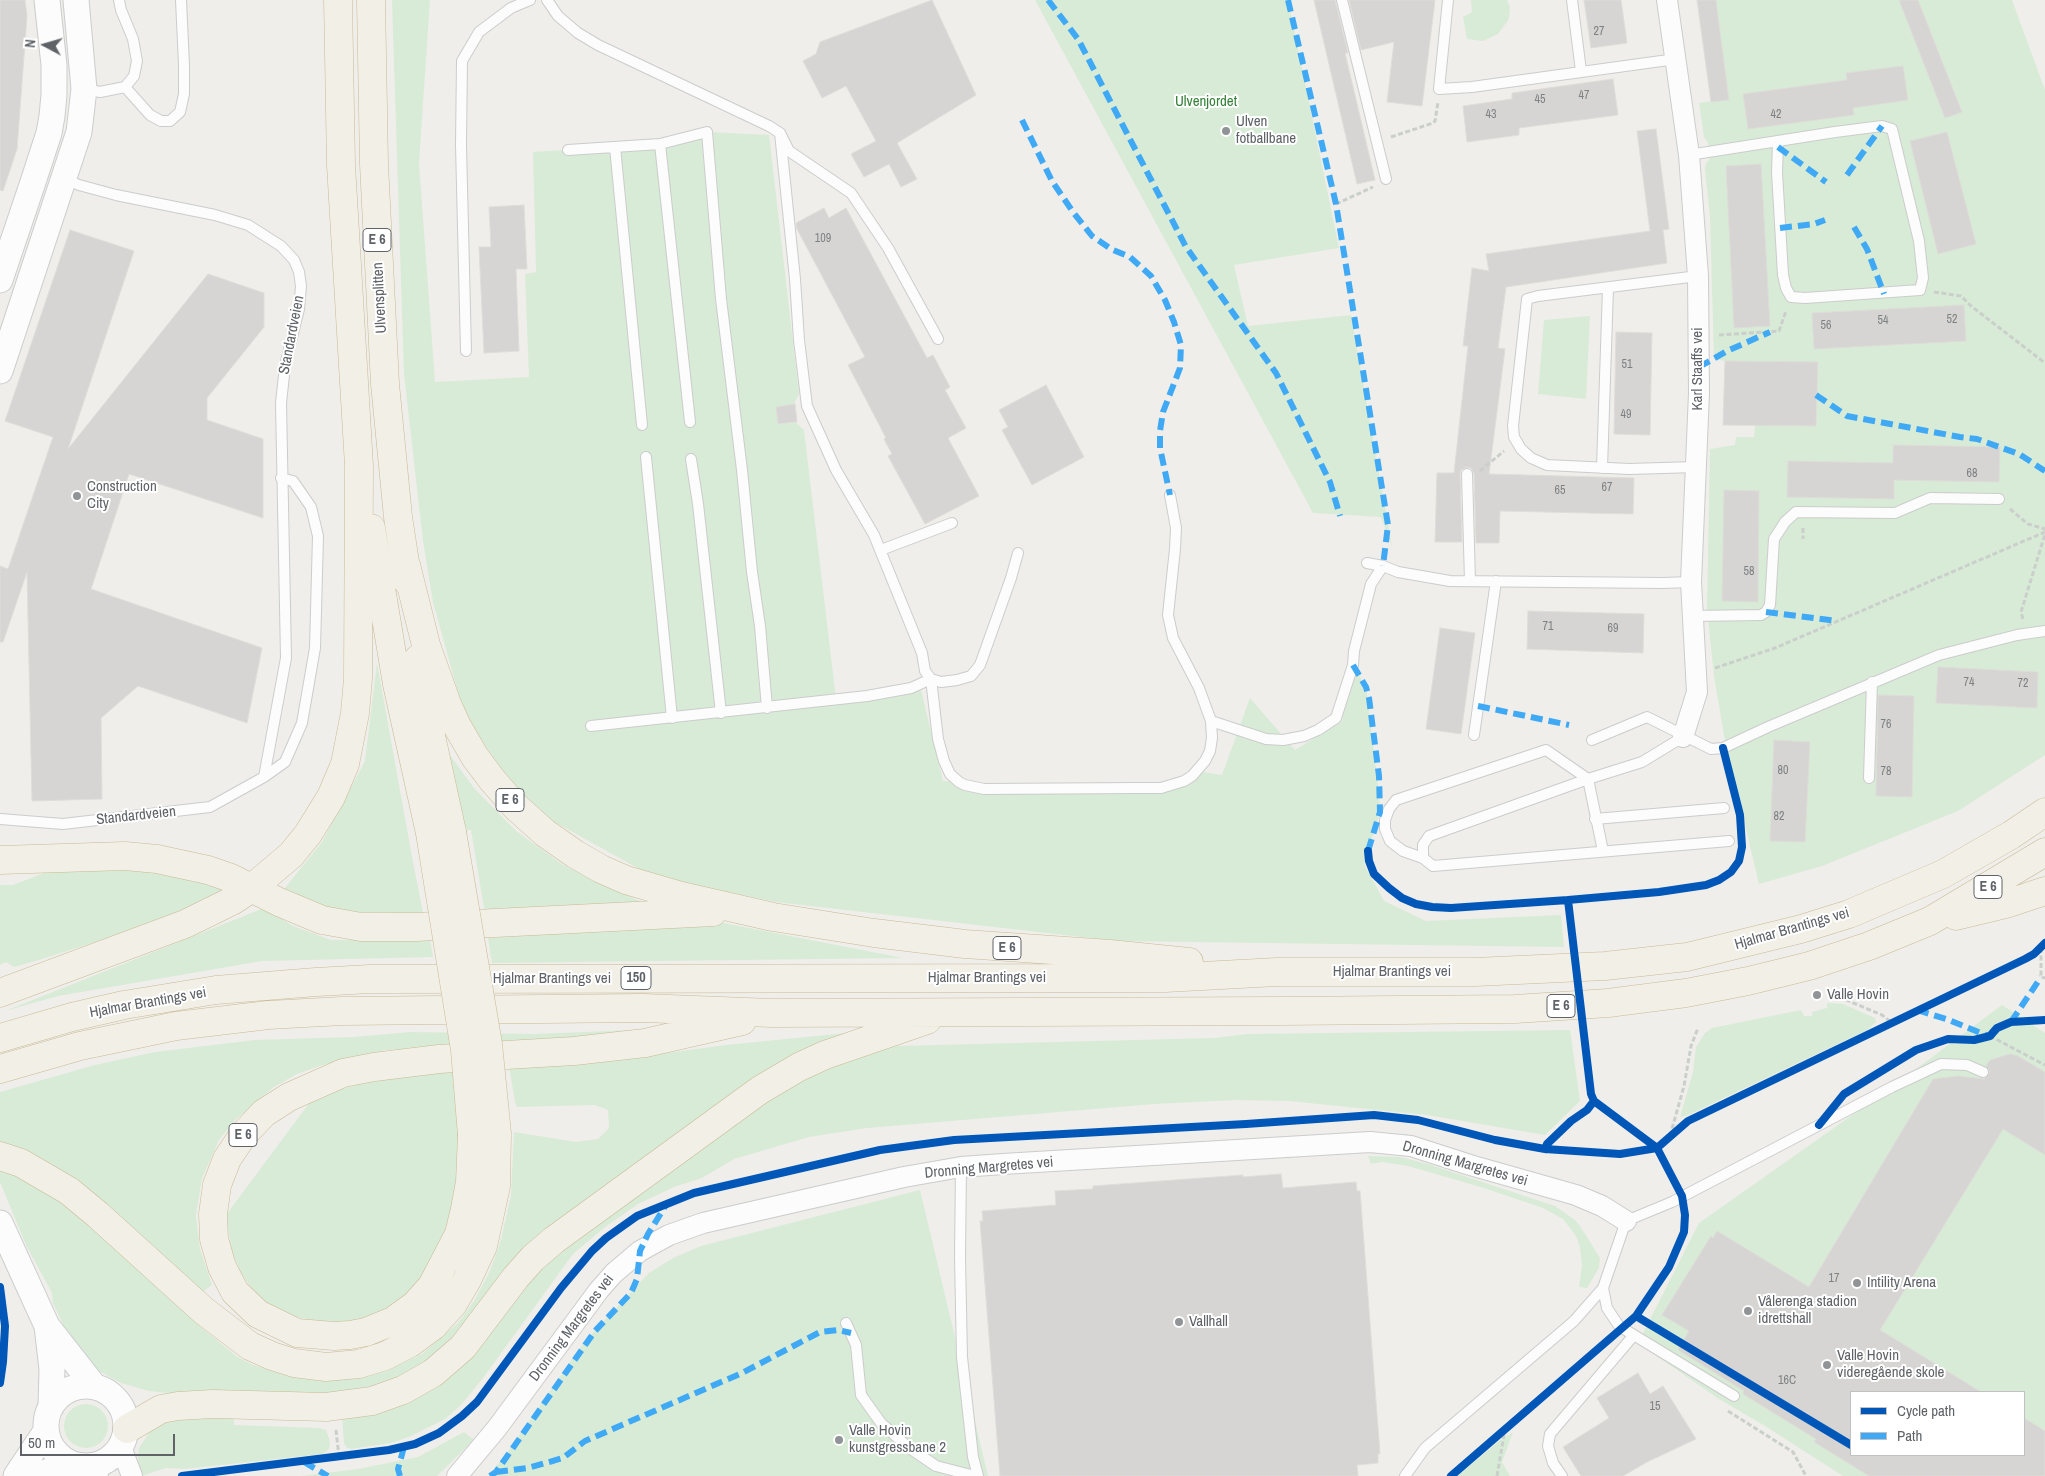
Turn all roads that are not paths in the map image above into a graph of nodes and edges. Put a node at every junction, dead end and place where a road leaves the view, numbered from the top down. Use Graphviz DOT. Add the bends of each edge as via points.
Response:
graph roads {
  1 [pos="46,0"];
  2 [pos="76,0"];
  3 [pos="119,0"];
  4 [pos="181,0"];
  5 [pos="338,0"];
  6 [pos="371,0"];
  7 [pos="530,0"];
  8 [pos="547,0"];
  9 [pos="1342,0"];
  10 [pos="1448,0"];
  11 [pos="1572,0"];
  12 [pos="1667,0"];
  13 [pos="1676,59"];
  14 [pos="1581,71"];
  15 [pos="125,87"];
  16 [pos="84,89"];
  17 [pos="780,133"];
  18 [pos="1778,142"];
  19 [pos="660,144"];
  20 [pos="615,147"];
  21 [pos="568,150"];
  22 [pos="1689,155"];
  23 [pos="66,178"];
  24 [pos="1386,180"];
  25 [pos="1698,276"];
  26 [pos="0,280"];
  27 [pos="1608,288"];
  28 [pos="938,339"];
  29 [pos="466,351"];
  30 [pos="0,371"];
  31 [pos="690,422"];
  32 [pos="642,425"];
  33 [pos="646,457"];
  34 [pos="691,459"];
  35 [pos="359,466"];
  36 [pos="1696,467"];
  37 [pos="1602,468"];
  38 [pos="1467,474"];
  39 [pos="282,478"];
  40 [pos="1170,495"];
  41 [pos="2000,499"];
  42 [pos="952,523"];
  43 [pos="881,550"];
  44 [pos="1018,553"];
  45 [pos="1367,563"];
  46 [pos="406,565"];
  47 [pos="1383,566"];
  48 [pos="1470,581"];
  49 [pos="1496,581"];
  50 [pos="1691,582"];
  51 [pos="1691,616"];
  52 [pos="2045,631"];
  53 [pos="931,679"];
  54 [pos="1872,682"];
  55 [pos="767,708"];
  56 [pos="721,713"];
  57 [pos="672,718"];
  58 [pos="1211,721"];
  59 [pos="591,726"];
  60 [pos="1474,735"];
  61 [pos="1683,736"];
  62 [pos="1592,740"];
  63 [pos="264,778"];
  64 [pos="1869,778"];
  65 [pos="1588,779"];
  66 [pos="1724,808"];
  67 [pos="2045,812"];
  68 [pos="0,819"];
  69 [pos="1595,819"];
  70 [pos="441,832"];
  71 [pos="1728,841"];
  72 [pos="1603,851"];
  73 [pos="2045,852"];
  74 [pos="1422,858"];
  75 [pos="0,860"];
  76 [pos="252,888"];
  77 [pos="2045,891"];
  78 [pos="740,910"];
  79 [pos="1930,921"];
  80 [pos="1277,972"];
  81 [pos="0,993"];
  82 [pos="951,1012"];
  83 [pos="772,1013"];
  84 [pos="0,1038"];
  85 [pos="0,1069"];
  86 [pos="1983,1072"];
  87 [pos="485,1135"];
  88 [pos="0,1156"];
  89 [pos="961,1167"];
  90 [pos="1626,1221"];
  91 [pos="2,1226"];
  92 [pos="1603,1288"];
  93 [pos="846,1323"];
  94 [pos="47,1326"];
  95 [pos="1634,1335"];
  96 [pos="94,1386"];
  97 [pos="1734,1396"];
  98 [pos="51,1406"];
  99 [pos="46,1432"];
  100 [pos="124,1438"];
  101 [pos="85,1468"];
  102 [pos="16,1476"];
  103 [pos="36,1476"];
  104 [pos="132,1476"];
  105 [pos="457,1476"];
  106 [pos="977,1476"];
  107 [pos="1405,1476"];
  108 [pos="1562,1476"];
  1 -- 26 [label="street" via="54,65 52,116"];
  2 -- 16 [label="street"];
  3 -- 15 [label="lane" via="137,60 134,76"];
  4 -- 15 [label="lane" via="184,94 180,112 170,121 160,121 150,115"];
  5 -- 35 [label="highway, E 6" via="341,174"];
  6 -- 46 [label="highway, Ulvensplitten / E 6" via="374,174 385,384"];
  7 -- 29 [label="lane" via="511,8 479,32 462,61"];
  8 -- 17 [label="lane" via="571,28 598,46"];
  9 -- 24 [label="lane"];
  10 -- 14 [label="lane" via="1439,89"];
  11 -- 14 [label="lane"];
  12 -- 13 [label="street, Karl Staaffs vei"];
  13 -- 14 [label="lane"];
  13 -- 22 [label="street, Karl Staaffs vei"];
  15 -- 16 [label="lane" via="100,92"];
  16 -- 23 [label="street" via="79,132"];
  17 -- 28 [label="lane" via="789,151 851,193 862,207"];
  17 -- 43 [label="lane" via="807,406 836,470"];
  18 -- 18 [label="lane" via="1783,275 1791,296 1805,298 1920,290 1923,278 1919,241 1892,129 1882,126"];
  18 -- 22 [label="lane"];
  19 -- 20 [label="lane"];
  19 -- 31 [label="lane"];
  19 -- 55 [label="lane" via="706,132 721,300"];
  20 -- 21 [label="lane"];
  20 -- 32 [label="lane"];
  22 -- 25 [label="street, Karl Staaffs vei"];
  23 -- 30 [label="street"];
  23 -- 39 [label="lane, Standardveien" via="116,195 215,214 248,225 281,246 294,260 301,286 282,386"];
  25 -- 27 [label="lane"];
  25 -- 36 [label="street, Karl Staaffs vei"];
  27 -- 37 [label="lane"];
  27 -- 37 [label="lane" via="1527,299 1513,426 1516,442 1531,458 1547,465"];
  33 -- 57 [label="lane"];
  34 -- 56 [label="lane"];
  35 -- 70 [label="highway, E 6" via="397,684"];
  35 -- 76 [label="highway, E 6" via="358,679 347,755 331,797 308,834 270,876"];
  36 -- 37 [label="lane"];
  36 -- 50 [label="street, Karl Staaffs vei"];
  38 -- 48 [label="lane"];
  39 -- 63 [label="lane, Standardveien" via="286,658"];
  39 -- 63 [label="lane, Standardveien" via="293,481 312,507 318,536 315,648 302,723 285,762"];
  40 -- 58 [label="lane" via="1176,550 1168,615 1174,638"];
  41 -- 51 [label="lane" via="1930,498 1895,513 1796,512 1774,539 1770,605 1766,612 1761,615"];
  42 -- 43 [label="lane"];
  43 -- 53 [label="lane"];
  44 -- 53 [label="lane" via="980,665 971,676 957,680 941,682"];
  45 -- 47 [label="lane"];
  46 -- 70 [label="highway, E 6"];
  46 -- 78 [label="highway, E 6" via="426,645 454,719 475,757 516,807 545,833 601,869 652,889"];
  47 -- 48 [label="lane" via="1398,572 1450,581"];
  47 -- 58 [label="lane" via="1371,584 1353,665 1336,718 1304,736 1283,740 1266,739"];
  48 -- 49 [label="lane"];
  49 -- 50 [label="lane"];
  49 -- 60 [label="lane"];
  50 -- 51 [label="street, Karl Staaffs vei"];
  51 -- 61 [label="street, Karl Staaffs vei" via="1697,692"];
  52 -- 54 [label="lane" via="1939,655"];
  53 -- 55 [label="lane" via="911,688 867,696"];
  53 -- 58 [label="lane" via="938,738 946,768 959,782 974,788 1161,788 1192,776 1205,761 1212,738"];
  54 -- 61 [label="lane" via="1723,748 1711,749"];
  54 -- 64 [label="lane"];
  55 -- 56 [label="lane"];
  56 -- 57 [label="lane"];
  57 -- 59 [label="lane"];
  61 -- 62 [label="lane" via="1647,717"];
  61 -- 65 [label="lane" via="1642,762"];
  63 -- 68 [label="lane, Standardveien" via="210,807 63,824"];
  65 -- 69 [label="lane"];
  65 -- 74 [label="lane" via="1429,836 1423,845"];
  65 -- 74 [label="lane" via="1546,750 1396,800 1385,820 1390,841 1403,851"];
  66 -- 69 [label="lane"];
  67 -- 80 [label="highway, Hjalmar Brantings vei / E 6" via="1943,874 1849,914 1686,957 1605,966 1475,972"];
  69 -- 72 [label="lane"];
  70 -- 87 [label="highway, E 6, bridge" via="488,1044"];
  71 -- 72 [label="lane"];
  72 -- 74 [label="lane" via="1433,866"];
  73 -- 79 [label="highway, E 6"];
  75 -- 76 [label="highway" via="157,858 208,870"];
  76 -- 78 [label="highway" via="322,920 361,927 416,928"];
  76 -- 81 [label="highway, E 6" via="185,924"];
  77 -- 79 [label="highway, E 6" via="2006,904"];
  78 -- 80 [label="highway, E 6" via="927,940 1110,954"];
  79 -- 82 [label="highway, Hjalmar Brantings vei / E 6" via="1808,966 1686,993 1608,1003 1515,1009"];
  80 -- 84 [label="highway, Hjalmar Brantings vei / 150" via="1155,978 370,979 216,990 124,1005"];
  82 -- 83 [label="highway, Hjalmar Brantings vei / 150"];
  82 -- 100 [label="highway" via="799,1066 760,1090 554,1240 516,1277 463,1347 433,1373 403,1390 377,1399 335,1406 178,1406 161,1409"];
  83 -- 85 [label="highway, Hjalmar Brantings vei / 150" via="593,1008 415,1009 268,1015 131,1034"];
  83 -- 87 [label="highway, E 6" via="644,1043 374,1067 343,1074 290,1097 264,1113 243,1135 227,1159 217,1185 214,1239 222,1267 235,1292 258,1314 297,1333 350,1335 394,1321 432,1286 459,1234 470,1182"];
  86 -- 90 [label="lane" via="1967,1065 1941,1064 1672,1202"];
  87 -- 88 [label="highway, E 6" via="496,1186 483,1246 453,1304 418,1338 385,1356 359,1364 326,1367 294,1363 250,1346 204,1311 69,1191 21,1163"];
  89 -- 90 [label="street, Dronning Margretes vei" via="1385,1143 1411,1146 1576,1195"];
  89 -- 105 [label="street, Dronning Margretes vei" via="704,1223 653,1243 626,1262 599,1290 497,1428"];
  89 -- 106 [label="lane" via="962,1357"];
  90 -- 92 [label="lane"];
  91 -- 94 [label="street"];
  92 -- 95 [label="lane" via="1606,1308 1619,1326"];
  92 -- 107 [label="lane" via="1574,1321 1425,1448"];
  93 -- 106 [label="lane" via="856,1345 861,1395 881,1422 908,1447 936,1466"];
  94 -- 96 [label="street"];
  94 -- 98 [label="street" via="52,1369"];
  95 -- 97 [label="lane"];
  95 -- 108 [label="lane" via="1550,1434 1548,1446 1553,1463"];
  96 -- 98 [label="street" via="71,1388"];
  96 -- 100 [label="street" via="118,1400 125,1414"];
  98 -- 99 [label="street"];
  99 -- 101 [label="street" via="58,1456"];
  99 -- 102 [label="street"];
  100 -- 101 [label="street" via="106,1462"];
  100 -- 104 [label="street"];
  101 -- 103 [label="street"];
}
